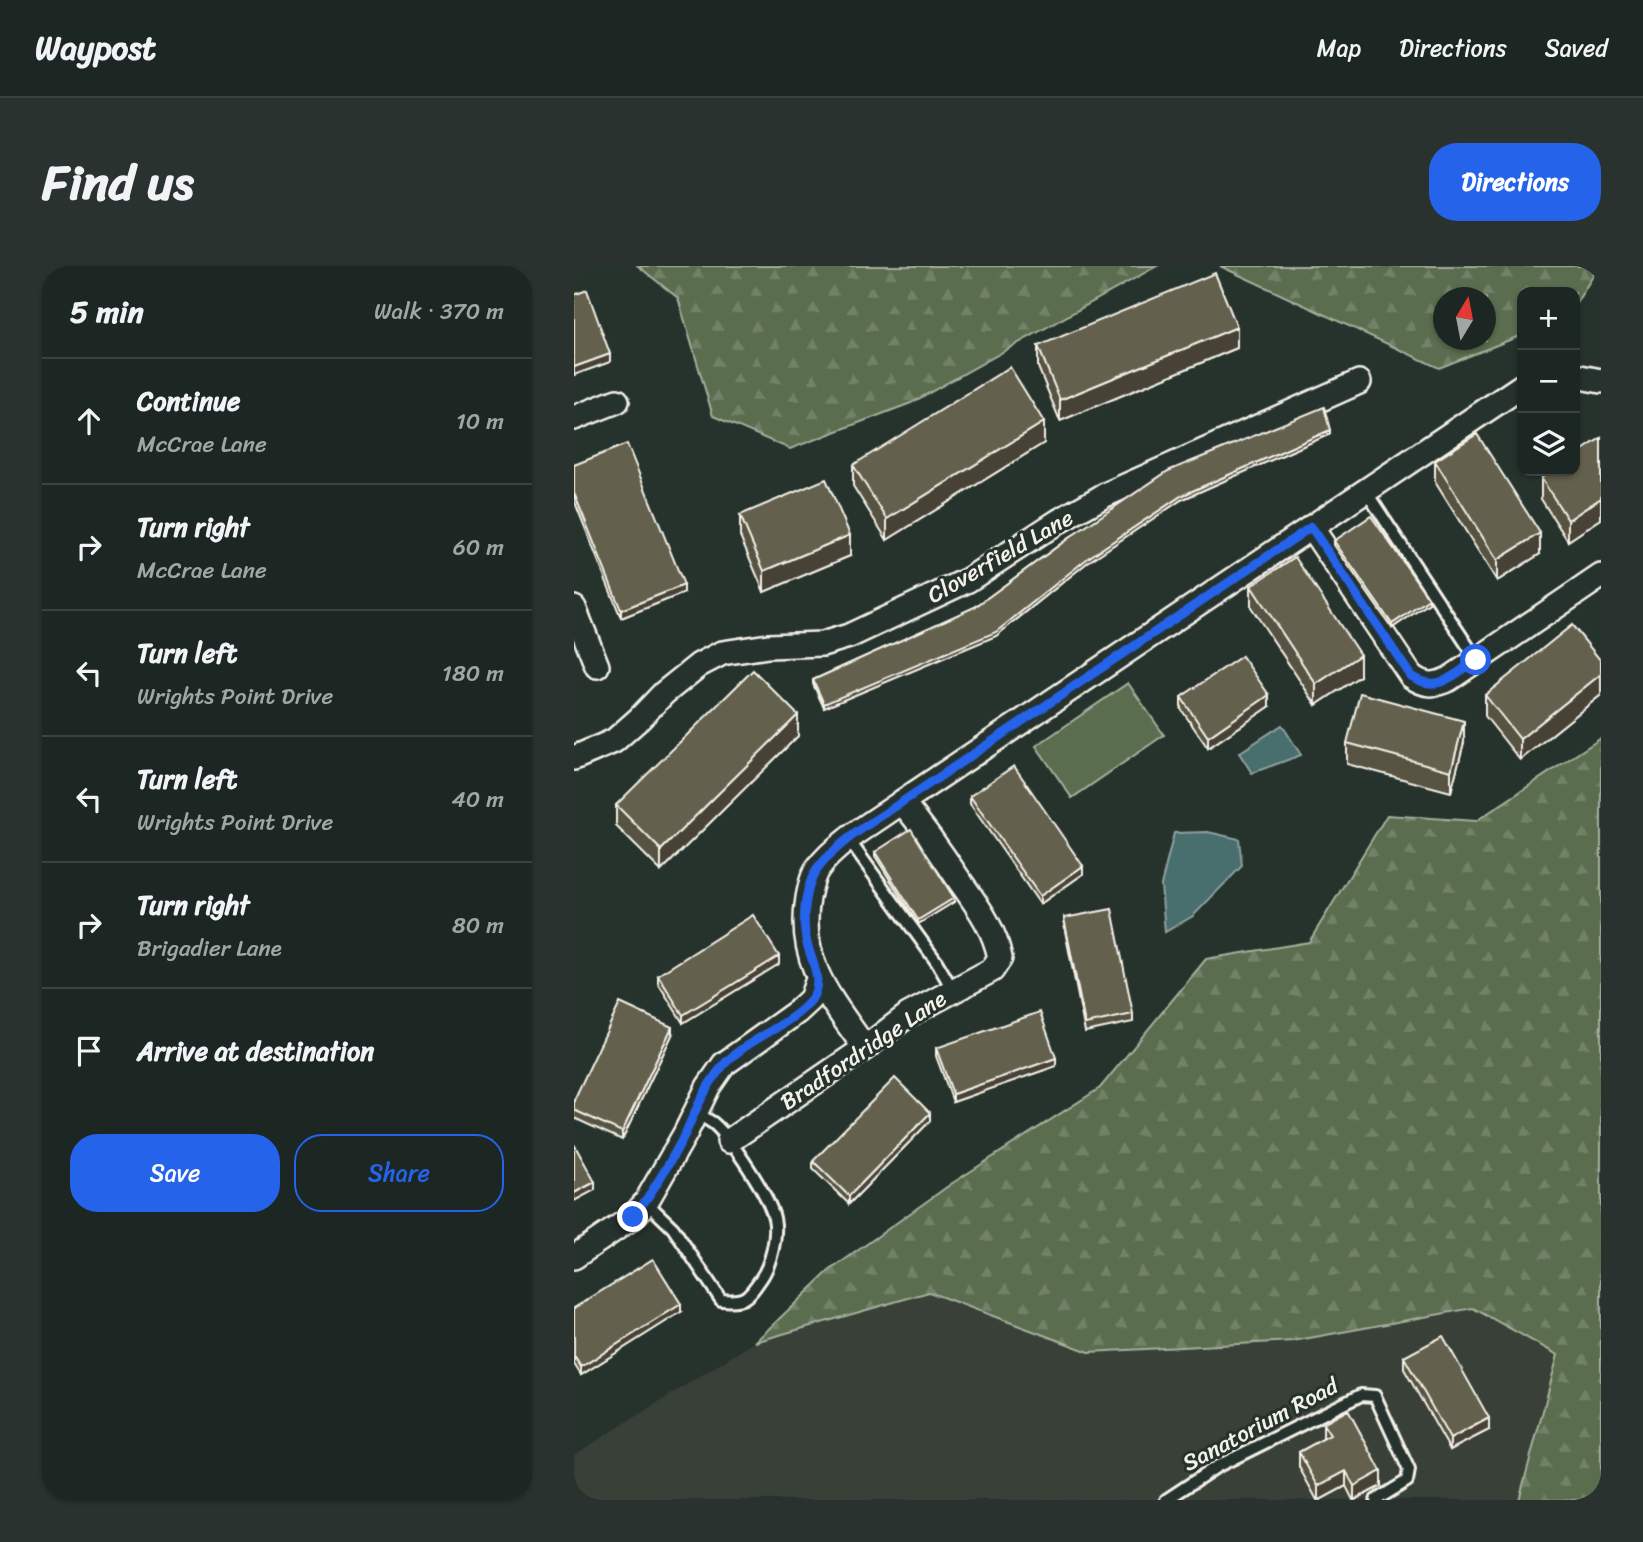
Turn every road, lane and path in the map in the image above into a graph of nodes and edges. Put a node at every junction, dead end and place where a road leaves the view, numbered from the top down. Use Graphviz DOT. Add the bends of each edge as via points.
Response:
graph roads {
  1 [pos="1580,377"];
  2 [pos="1601,381"];
  3 [pos="1359,382"];
  4 [pos="1517,389"];
  5 [pos="617,401"];
  6 [pos="574,418"];
  7 [pos="1365,490"];
  8 [pos="1311,527"];
  9 [pos="1601,576"];
  10 [pos="574,608"];
  11 [pos="1476,660"];
  12 [pos="597,666"];
  13 [pos="574,758"];
  14 [pos="902,802"];
  15 [pos="848,839"];
  16 [pos="818,979"];
  17 [pos="953,990"];
  18 [pos="865,1048"];
  19 [pos="694,1112"];
  20 [pos="729,1141"];
  21 [pos="646,1202"];
  22 [pos="574,1257"];
  23 [pos="1166,1500"];
  24 [pos="1376,1500"];
  1 -- 2 [label="street"];
  3 -- 13 [label="street, Cloverfield Lane" via="1105,495 968,580 849,636 822,644 722,653 664,692 614,741"];
  4 -- 7 [label="street"];
  5 -- 6 [label="street"];
  7 -- 8 [label="street"];
  7 -- 11 [label="lane"];
  8 -- 11 [label="street" via="1411,676 1422,684 1436,685"];
  8 -- 14 [label="street"];
  9 -- 11 [label="street"];
  10 -- 12 [label="street"];
  14 -- 15 [label="street"];
  14 -- 17 [label="street, Bradfordridge Lane" via="925,829 997,940 1000,958 992,970"];
  15 -- 16 [label="street" via="817,868 811,884 806,939"];
  15 -- 17 [label="lane"];
  16 -- 18 [label="street"];
  16 -- 19 [label="street" via="811,999 797,1012 724,1064"];
  17 -- 18 [label="street, Bradfordridge Lane"];
  18 -- 20 [label="street, Bradfordridge Lane"];
  19 -- 20 [label="lane"];
  19 -- 21 [label="street"];
  20 -- 21 [label="lane" via="770,1204 775,1221 765,1273 750,1295 739,1301 721,1300 673,1227"];
  21 -- 22 [label="street" via="633,1217"];
  23 -- 24 [label="lane, Sanatorium Road" via="1216,1466 1361,1395 1375,1396 1409,1470 1407,1481"];
}
